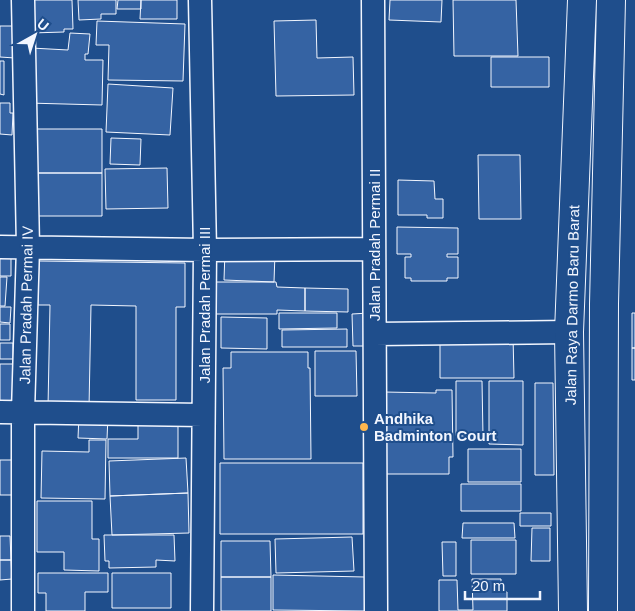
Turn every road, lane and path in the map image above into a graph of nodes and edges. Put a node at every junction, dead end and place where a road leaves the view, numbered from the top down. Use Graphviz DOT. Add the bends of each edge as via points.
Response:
graph roads {
  1 [pos="23,0"];
  2 [pos="200,0"];
  3 [pos="373,0"];
  4 [pos="582,0"];
  5 [pos="611,0"];
  6 [pos="0,247"];
  7 [pos="28,247"];
  8 [pos="374,249"];
  9 [pos="205,250"];
  10 [pos="568,332"];
  11 [pos="375,334"];
  12 [pos="0,412"];
  13 [pos="23,412"];
  14 [pos="204,415"];
  15 [pos="23,611"];
  16 [pos="202,611"];
  17 [pos="376,611"];
  18 [pos="573,611"];
  19 [pos="603,611"];
  1 -- 7 [label="street, Jalan Pradah Permai IV"];
  2 -- 9 [label="street, Jalan Pradah Permai III"];
  3 -- 8 [label="street, Jalan Pradah Permai II"];
  4 -- 10 [label="main road, Jalan Raya Darmo Baru Barat"];
  5 -- 19 [label="main road" via="604,304"];
  6 -- 7 [label="street"];
  7 -- 9 [label="street"];
  7 -- 13 [label="street, Jalan Pradah Permai IV"];
  8 -- 9 [label="street"];
  8 -- 11 [label="street, Jalan Pradah Permai II"];
  9 -- 14 [label="street, Jalan Pradah Permai III"];
  10 -- 11 [label="street"];
  10 -- 18 [label="main road, Jalan Raya Darmo Baru Barat"];
  11 -- 17 [label="street, Jalan Pradah Permai II"];
  12 -- 13 [label="street"];
  13 -- 14 [label="street"];
  13 -- 15 [label="street, Jalan Pradah Permai IV"];
  14 -- 16 [label="street, Jalan Pradah Permai III"];
}
